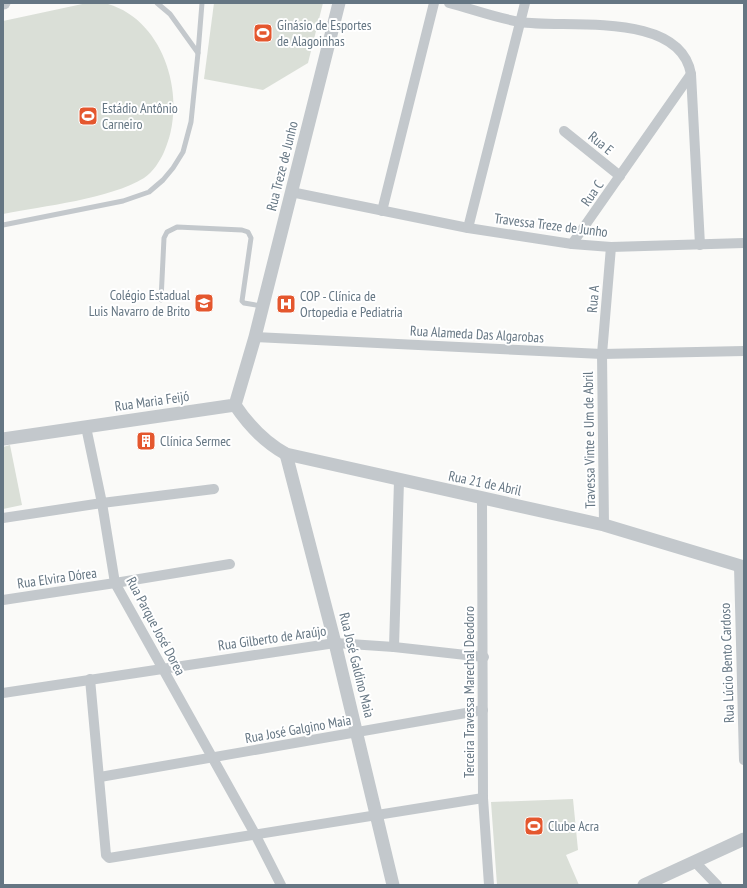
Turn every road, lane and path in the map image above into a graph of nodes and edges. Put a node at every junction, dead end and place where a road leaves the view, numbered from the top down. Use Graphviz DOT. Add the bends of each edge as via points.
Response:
graph roads {
  1 [pos="157,3"];
  2 [pos="202,3"];
  3 [pos="339,3"];
  4 [pos="434,3"];
  5 [pos="449,3"];
  6 [pos="525,3"];
  7 [pos="520,22"];
  8 [pos="198,53"];
  9 [pos="691,74"];
  10 [pos="564,131"];
  11 [pos="620,176"];
  12 [pos="292,192"];
  13 [pos="382,211"];
  14 [pos="3,225"];
  15 [pos="468,228"];
  16 [pos="744,243"];
  17 [pos="572,244"];
  18 [pos="700,245"];
  19 [pos="611,247"];
  20 [pos="161,300"];
  21 [pos="263,306"];
  22 [pos="255,337"];
  23 [pos="744,351"];
  24 [pos="602,354"];
  25 [pos="235,405"];
  26 [pos="86,427"];
  27 [pos="3,439"];
  28 [pos="286,454"];
  29 [pos="399,481"];
  30 [pos="214,489"];
  31 [pos="482,499"];
  32 [pos="102,503"];
  33 [pos="3,518"];
  34 [pos="604,526"];
  35 [pos="230,564"];
  36 [pos="741,567"];
  37 [pos="115,584"];
  38 [pos="3,600"];
  39 [pos="335,643"];
  40 [pos="394,646"];
  41 [pos="484,657"];
  42 [pos="161,668"];
  43 [pos="90,679"];
  44 [pos="3,693"];
  45 [pos="483,710"];
  46 [pos="357,732"];
  47 [pos="213,758"];
  48 [pos="744,760"];
  49 [pos="100,777"];
  50 [pos="483,798"];
  51 [pos="376,815"];
  52 [pos="255,834"];
  53 [pos="744,839"];
  54 [pos="694,861"];
  55 [pos="281,885"];
  56 [pos="393,885"];
  57 [pos="489,885"];
  58 [pos="644,885"];
  59 [pos="717,885"];
  1 -- 8 [label="lane" via="170,14"];
  2 -- 8 [label="lane"];
  3 -- 12 [label="street, Rua Treze de Junho"];
  4 -- 13 [label="street"];
  5 -- 7 [label="street"];
  6 -- 7 [label="street"];
  7 -- 9 [label="street" via="617,26 655,33 681,51 689,63"];
  7 -- 15 [label="street"];
  8 -- 14 [label="lane" via="189,130 183,152 163,180 149,192 123,201"];
  9 -- 11 [label="street, Rua C"];
  9 -- 18 [label="street"];
  10 -- 11 [label="street, Rua E"];
  11 -- 17 [label="street, Rua C"];
  12 -- 13 [label="street, Travessa Treze de Junho"];
  12 -- 21 [label="street, Rua Treze de Junho"];
  13 -- 15 [label="street, Travessa Treze de Junho"];
  15 -- 17 [label="street, Travessa Treze de Junho"];
  16 -- 18 [label="street, Travessa Treze de Junho"];
  17 -- 19 [label="street, Travessa Treze de Junho"];
  18 -- 19 [label="street, Travessa Treze de Junho"];
  19 -- 24 [label="street, Rua A"];
  20 -- 21 [label="lane" via="164,238 167,232 176,227 242,230 248,232 251,238 242,301"];
  21 -- 22 [label="street, Rua Treze de Junho"];
  22 -- 24 [label="street, Rua Alameda Das Algarobas"];
  22 -- 25 [label="street"];
  23 -- 24 [label="street, Rua Alameda Das Algarobas"];
  24 -- 34 [label="street, Travessa Vinte e Um de Abril"];
  25 -- 26 [label="street, Rua Maria Feijó"];
  25 -- 28 [label="street, Rua 21 de Abril" via="258,434"];
  26 -- 27 [label="street, Rua Maria Feijó"];
  26 -- 32 [label="street, Rua Parque José Dorea"];
  28 -- 29 [label="street, Rua 21 de Abril"];
  28 -- 39 [label="street, Rua José Galdino Maia"];
  29 -- 31 [label="street, Rua 21 de Abril"];
  29 -- 40 [label="street"];
  30 -- 32 [label="street"];
  31 -- 34 [label="street, Rua 21 de Abril"];
  31 -- 41 [label="street, Terceira Travessa Marechal Deodoro"];
  32 -- 33 [label="street"];
  32 -- 37 [label="street, Rua Parque José Dorea"];
  34 -- 36 [label="street, Rua 21 de Abril"];
  35 -- 37 [label="street, Rua Elvira Dórea"];
  36 -- 48 [label="street, Rua Lúcio Bento Cardoso"];
  37 -- 38 [label="street, Rua Elvira Dórea"];
  37 -- 42 [label="street, Rua Parque José Dorea"];
  39 -- 40 [label="street, Rua Gilberto de Araújo"];
  39 -- 42 [label="street, Rua Gilberto de Araújo"];
  39 -- 46 [label="street, Rua José Galdino Maia"];
  40 -- 41 [label="street, Rua Gilberto de Araújo"];
  41 -- 45 [label="street, Terceira Travessa Marechal Deodoro"];
  42 -- 43 [label="street, Rua Gilberto de Araújo"];
  42 -- 47 [label="street, Rua Parque José Dorea"];
  43 -- 44 [label="street, Rua Gilberto de Araújo"];
  43 -- 49 [label="street"];
  45 -- 46 [label="street, Rua José Galgino Maia"];
  45 -- 50 [label="street, Terceira Travessa Marechal Deodoro"];
  46 -- 47 [label="street, Rua José Galgino Maia"];
  46 -- 51 [label="street, Rua José Galdino Maia"];
  47 -- 49 [label="street"];
  47 -- 52 [label="street, Rua Parque José Dorea"];
  49 -- 52 [label="street" via="107,857"];
  50 -- 51 [label="street"];
  50 -- 57 [label="street, Terceira Travessa Marechal Deodoro"];
  51 -- 52 [label="street"];
  51 -- 56 [label="street, Rua José Galdino Maia"];
  52 -- 55 [label="street, Rua Parque José Dorea"];
  53 -- 54 [label="street"];
  54 -- 58 [label="street"];
  54 -- 59 [label="street"];
}
